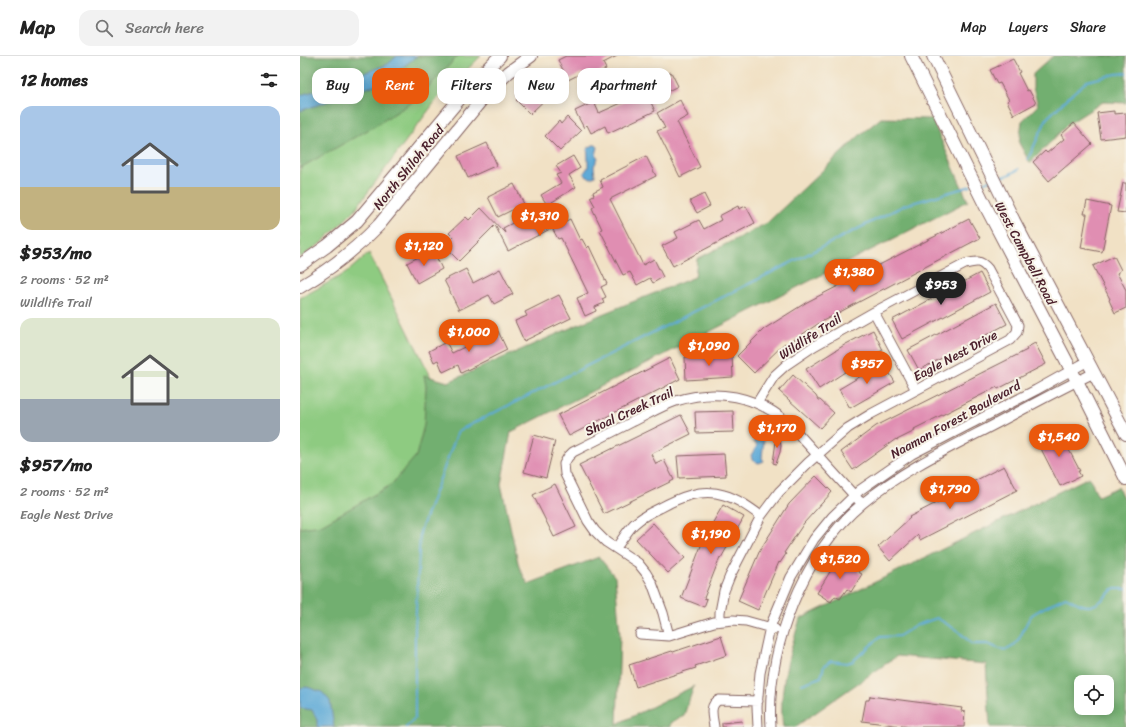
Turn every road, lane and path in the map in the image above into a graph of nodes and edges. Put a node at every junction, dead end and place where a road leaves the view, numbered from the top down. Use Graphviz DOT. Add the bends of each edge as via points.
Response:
graph roads {
  1 [pos="500,56"];
  2 [pos="531,56"];
  3 [pos="911,56"];
  4 [pos="933,56"];
  5 [pos="303,263"];
  6 [pos="300,287"];
  7 [pos="874,312"];
  8 [pos="1010,340"];
  9 [pos="1088,361"];
  10 [pos="1071,370"];
  11 [pos="1094,373"];
  12 [pos="1077,381"];
  13 [pos="916,390"];
  14 [pos="757,403"];
  15 [pos="958,431"];
  16 [pos="1126,434"];
  17 [pos="937,454"];
  18 [pos="817,455"];
  19 [pos="1126,479"];
  20 [pos="854,495"];
  21 [pos="862,504"];
  22 [pos="761,516"];
  23 [pos="616,548"];
  24 [pos="720,621"];
  25 [pos="770,627"];
  26 [pos="782,630"];
  27 [pos="640,634"];
  28 [pos="669,636"];
  29 [pos="758,701"];
  30 [pos="714,727"];
  31 [pos="758,727"];
  32 [pos="771,727"];
  1 -- 5 [label="main road, North Shiloh Road" via="473,83 357,220"];
  2 -- 6 [label="main road, North Shiloh Road" via="488,92 365,240 316,278"];
  3 -- 10 [label="main road, West Campbell Road"];
  4 -- 9 [label="main road, West Campbell Road" via="1004,202"];
  7 -- 8 [label="street, Wildlife Trail" via="966,264 983,262 1018,324 1017,332"];
  7 -- 13 [label="street"];
  7 -- 14 [label="street, Wildlife Trail" via="814,346 786,366 774,376"];
  8 -- 13 [label="street, Eagle Nest Drive"];
  9 -- 10 [label="street, Naaman Forest Boulevard"];
  9 -- 11 [label="main road, West Campbell Road"];
  10 -- 12 [label="main road, West Campbell Road"];
  10 -- 15 [label="street, Naaman Forest Boulevard"];
  11 -- 12 [label="street, Naaman Forest Boulevard"];
  11 -- 16 [label="main road, West Campbell Road"];
  12 -- 17 [label="street, Naaman Forest Boulevard"];
  12 -- 19 [label="main road, West Campbell Road"];
  13 -- 18 [label="street, Eagle Nest Drive" via="848,428"];
  14 -- 18 [label="street, Shoal Creek Trail" via="772,410 792,427"];
  14 -- 23 [label="street, Shoal Creek Trail" via="720,395 696,396 675,402 573,452 568,457 564,464 565,474 588,520 595,531"];
  15 -- 17 [label="street" via="942,444"];
  15 -- 20 [label="street, Naaman Forest Boulevard" via="912,454"];
  17 -- 21 [label="street, Naaman Forest Boulevard"];
  18 -- 20 [label="street, Shoal Creek Trail"];
  18 -- 22 [label="street, Eagle Nest Drive" via="779,492"];
  20 -- 21 [label="street, Shoal Creek Trail"];
  20 -- 25 [label="street, Naaman Forest Boulevard" via="814,539 791,577"];
  21 -- 26 [label="street, Naaman Forest Boulevard" via="840,526 808,572"];
  22 -- 23 [label="street" via="723,494 695,494 678,499 643,517 635,523"];
  22 -- 24 [label="street, Eagle Nest Drive" via="724,591"];
  23 -- 28 [label="street" via="638,563 646,573 663,613"];
  24 -- 25 [label="street" via="746,621"];
  24 -- 28 [label="street"];
  25 -- 26 [label="street"];
  25 -- 29 [label="street, Naaman Forest Boulevard" via="760,673"];
  26 -- 32 [label="street, Naaman Forest Boulevard" via="772,684"];
  27 -- 28 [label="street"];
  29 -- 30 [label="street" via="715,702 712,708"];
  29 -- 31 [label="street, Naaman Forest Boulevard"];
}
